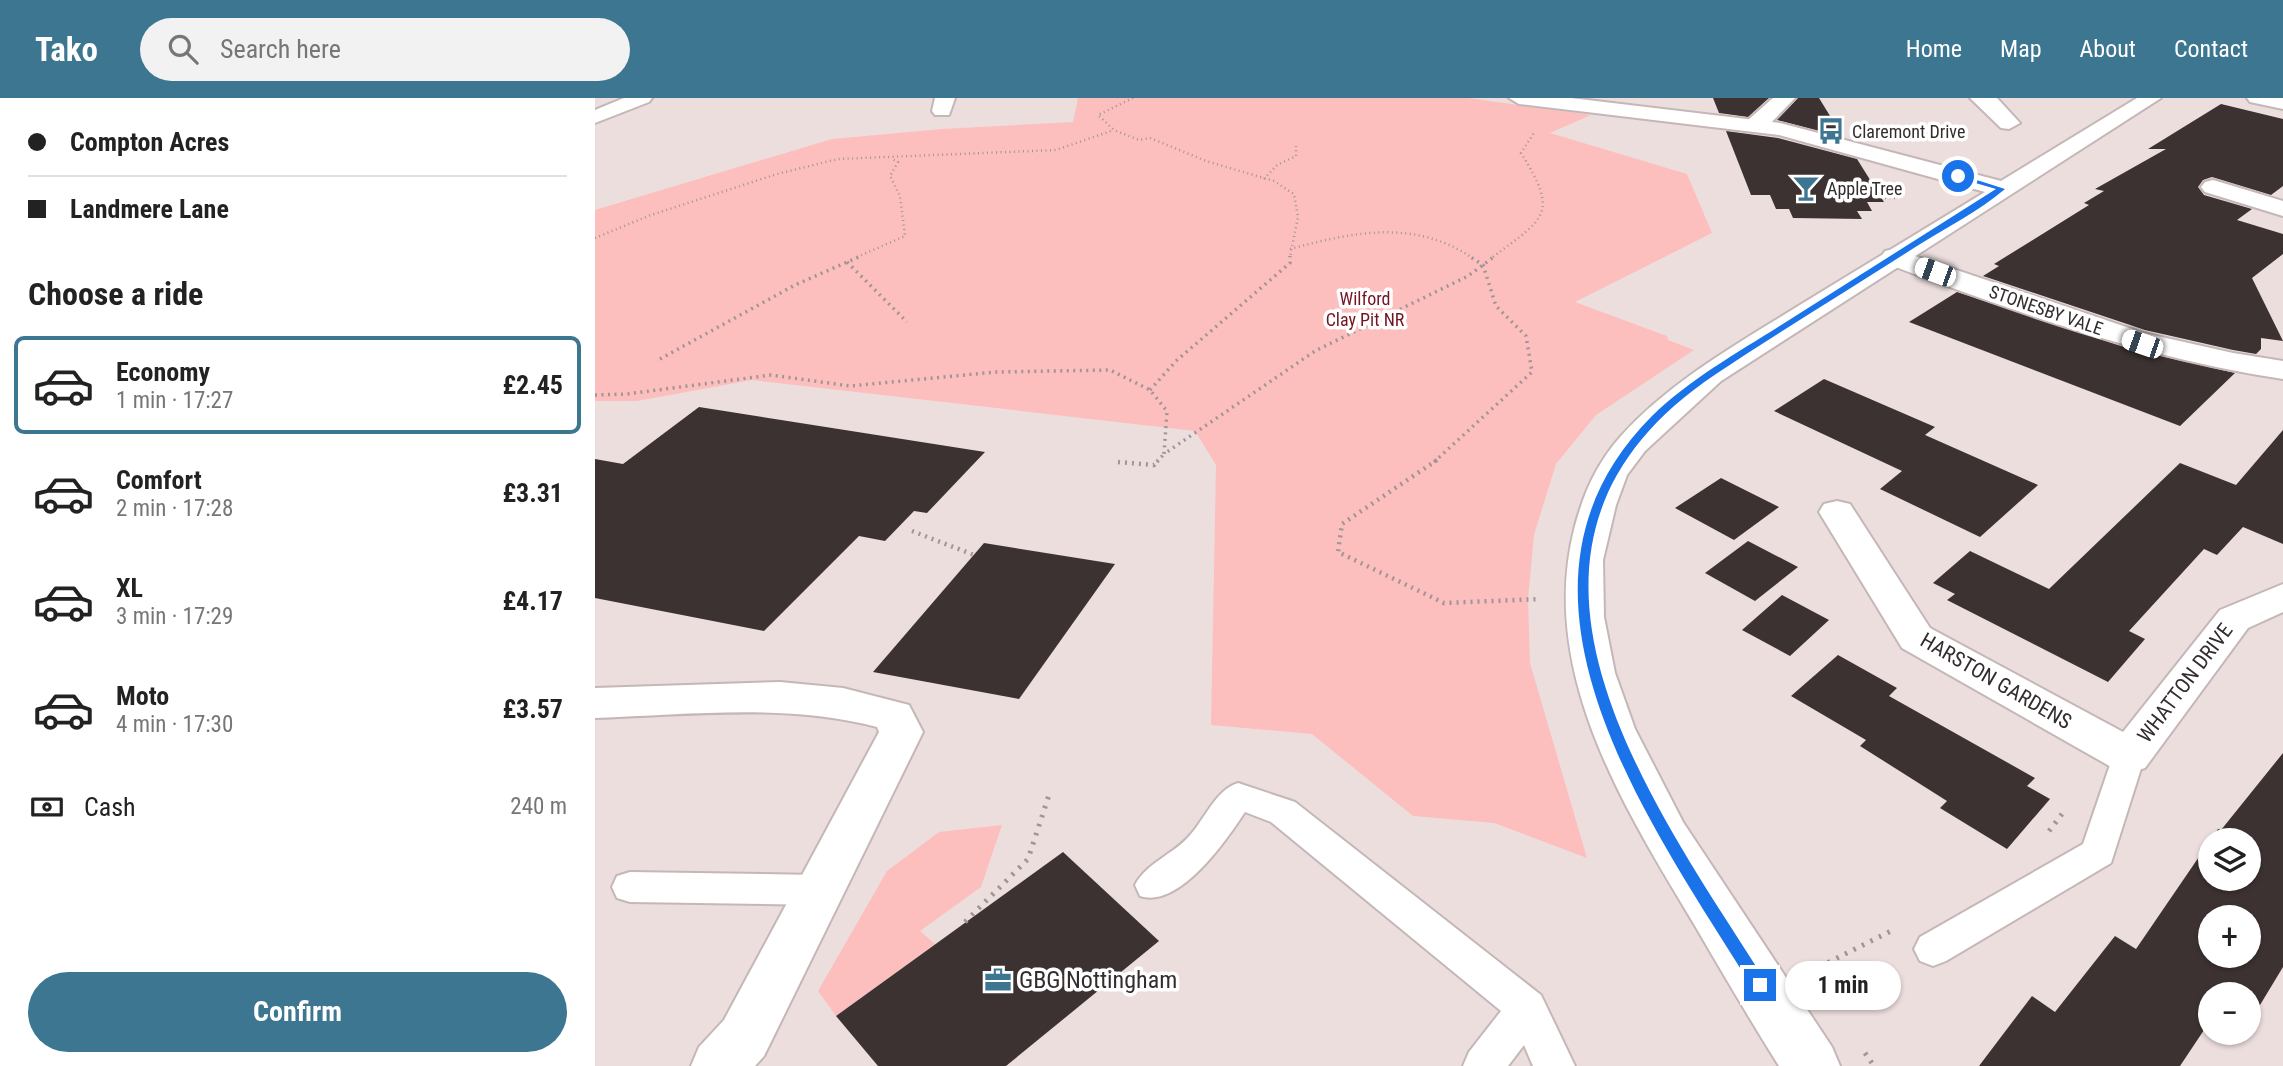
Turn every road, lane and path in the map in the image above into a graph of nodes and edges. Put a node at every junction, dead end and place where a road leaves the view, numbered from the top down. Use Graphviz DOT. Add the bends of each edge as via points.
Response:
graph roads {
  1 [pos="642,98"];
  2 [pos="1133,98"];
  3 [pos="1519,98"];
  4 [pos="1785,98"];
  5 [pos="1979,98"];
  6 [pos="2151,98"];
  7 [pos="2257,98"];
  8 [pos="1547,102"];
  9 [pos="2283,103"];
  10 [pos="595,117"];
  11 [pos="2009,123"];
  12 [pos="1756,125"];
  13 [pos="1114,130"];
  14 [pos="1296,146"];
  15 [pos="890,158"];
  16 [pos="1264,179"];
  17 [pos="2213,187"];
  18 [pos="2002,189"];
  19 [pos="2266,208"];
  20 [pos="595,238"];
  21 [pos="1290,249"];
  22 [pos="1894,257"];
  23 [pos="847,262"];
  24 [pos="1483,265"];
  25 [pos="907,322"];
  26 [pos="660,359"];
  27 [pos="2283,370"];
  28 [pos="1150,390"];
  29 [pos="595,395"];
  30 [pos="1164,454"];
  31 [pos="1118,462"];
  32 [pos="1837,512"];
  33 [pos="912,531"];
  34 [pos="974,555"];
  35 [pos="2283,597"];
  36 [pos="1582,598"];
  37 [pos="595,703"];
  38 [pos="2129,756"];
  39 [pos="1050,792"];
  40 [pos="1153,885"];
  41 [pos="630,887"];
  42 [pos="820,890"];
  43 [pos="965,922"];
  44 [pos="1933,949"];
  45 [pos="1527,1008"];
  46 [pos="719,1066"];
  47 [pos="1484,1066"];
  48 [pos="1554,1066"];
  49 [pos="1812,1066"];
  1 -- 10 [label="street"];
  2 -- 13 [label="path" via="1098,115"];
  3 -- 8 [label="street"];
  4 -- 12 [label="street"];
  5 -- 11 [label="street"];
  6 -- 18 [label="street"];
  7 -- 9 [label="street"];
  8 -- 12 [label="street"];
  8 -- 24 [label="path" via="1539,109 1542,118 1521,153 1545,202 1539,222"];
  12 -- 18 [label="street"];
  13 -- 15 [label="path" via="1056,150"];
  13 -- 16 [label="path" via="1139,140 1150,138"];
  14 -- 16 [label="path" via="1296,156 1277,165"];
  15 -- 20 [label="path" via="838,159 777,174"];
  15 -- 23 [label="path" via="898,162 890,176 900,195 905,236"];
  16 -- 21 [label="path" via="1294,194 1298,217"];
  17 -- 19 [label="street"];
  18 -- 22 [label="street"];
  21 -- 24 [label="path" via="1343,235 1406,232 1447,241"];
  21 -- 28 [label="path" via="1290,263"];
  22 -- 27 [label="street, STONESBY VALE" via="2142,344"];
  22 -- 36 [label="street" via="1710,374 1656,418 1611,472 1588,532"];
  23 -- 25 [label="path"];
  23 -- 26 [label="path" via="795,285"];
  24 -- 30 [label="path" via="1315,351"];
  24 -- 36 [label="path" via="1496,306 1526,336 1532,372 1447,453 1342,524 1338,552 1444,603"];
  28 -- 29 [label="path" via="1110,370 969,374 851,386 771,375"];
  28 -- 30 [label="path" via="1167,411"];
  30 -- 31 [label="path" via="1154,465"];
  32 -- 38 [label="street, HARSTON GARDENS" via="1916,638"];
  33 -- 34 [label="path"];
  35 -- 38 [label="street, WHATTON DRIVE" via="2234,619"];
  36 -- 49 [label="street" via="1593,671 1615,734 1653,814"];
  37 -- 42 [label="street" via="780,696 843,703 894,716 901,732"];
  38 -- 44 [label="lane" via="2098,853"];
  39 -- 43 [label="path" via="1028,859"];
  40 -- 45 [label="lane" via="1202,847 1238,796 1283,812"];
  41 -- 42 [label="lane"];
  42 -- 46 [label="street" via="744,1038"];
  45 -- 47 [label="lane"];
  45 -- 48 [label="lane"];
}
